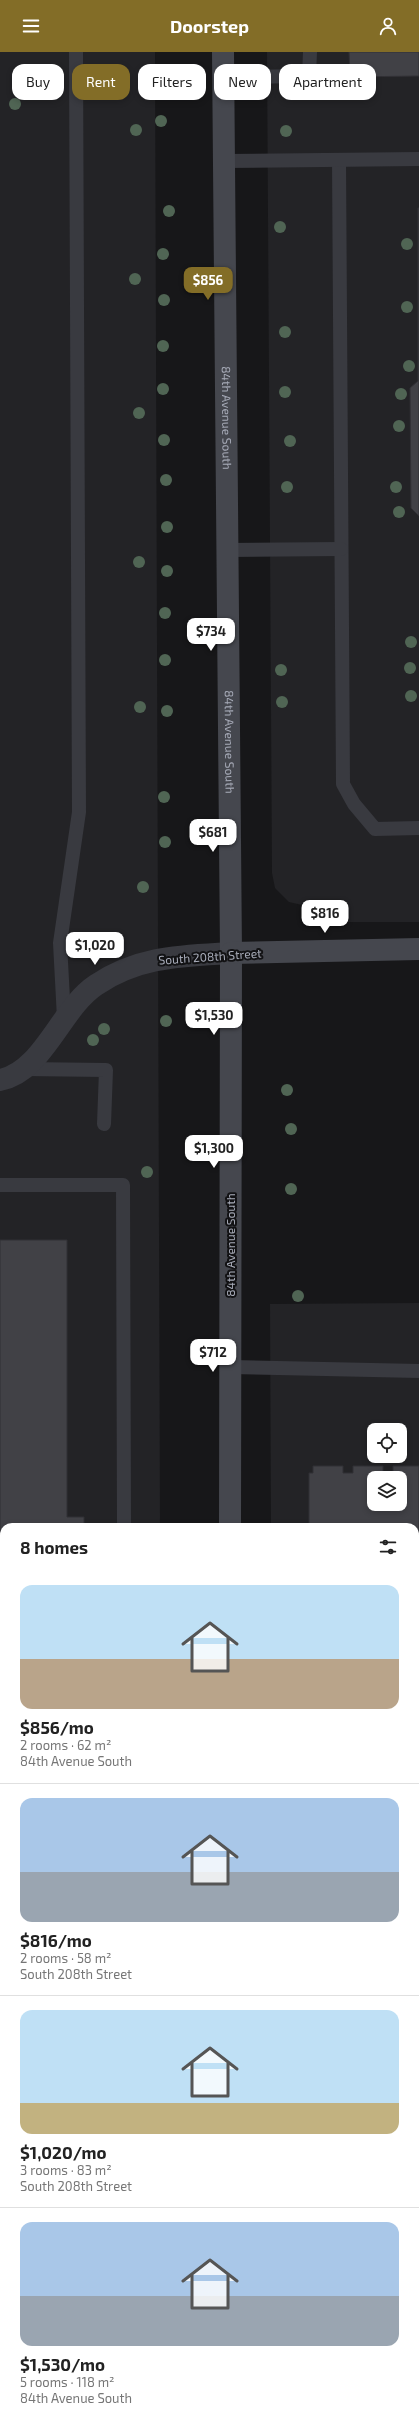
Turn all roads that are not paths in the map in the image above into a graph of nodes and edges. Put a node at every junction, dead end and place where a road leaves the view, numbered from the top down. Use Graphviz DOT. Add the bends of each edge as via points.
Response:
graph roads {
  1 [pos="76,52"];
  2 [pos="223,52"];
  3 [pos="310,52"];
  4 [pos="223,64"];
  5 [pos="271,76"];
  6 [pos="223,100"];
  7 [pos="419,159"];
  8 [pos="339,160"];
  9 [pos="224,161"];
  10 [pos="341,549"];
  11 [pos="227,550"];
  12 [pos="419,828"];
  13 [pos="419,949"];
  14 [pos="231,953"];
  15 [pos="64,1018"];
  16 [pos="24,1069"];
  17 [pos="0,1080"];
  18 [pos="104,1124"];
  19 [pos="0,1185"];
  20 [pos="230,1367"];
  21 [pos="419,1371"];
  22 [pos="124,1523"];
  23 [pos="230,1523"];
  1 -- 15 [label="lane" via="79,812 60,943"];
  2 -- 4 [label="main road, 84th Avenue South"];
  3 -- 5 [label="lane" via="309,76"];
  6 -- 9 [label="main road, 84th Avenue South"];
  7 -- 8 [label="lane"];
  8 -- 9 [label="lane"];
  8 -- 10 [label="lane"];
  9 -- 11 [label="main road, 84th Avenue South"];
  10 -- 11 [label="lane"];
  10 -- 12 [label="lane" via="343,784 354,804 375,829"];
  11 -- 14 [label="main road, 84th Avenue South"];
  13 -- 14 [label="main road, South 208th Street"];
  14 -- 15 [label="street, South 208th Street" via="166,958 129,966 95,985"];
  14 -- 20 [label="main road, 84th Avenue South"];
  15 -- 16 [label="street, South 208th Street"];
  16 -- 17 [label="street, South 208th Street"];
  16 -- 18 [label="lane" via="106,1070"];
  19 -- 22 [label="lane" via="123,1185"];
  20 -- 21 [label="lane"];
  20 -- 23 [label="main road, 84th Avenue South"];
}
